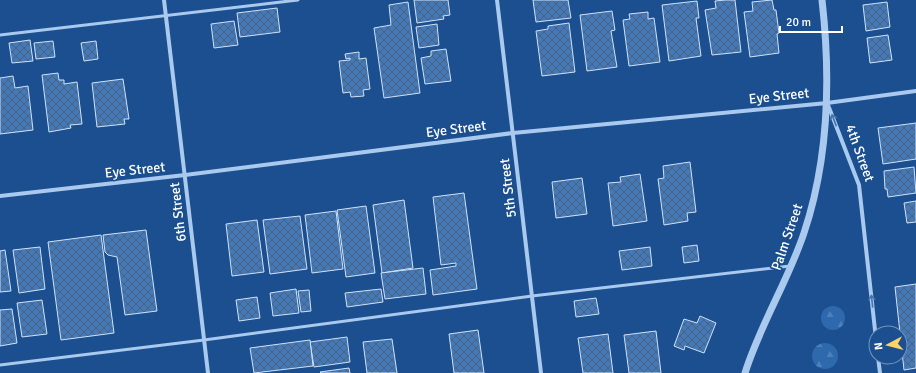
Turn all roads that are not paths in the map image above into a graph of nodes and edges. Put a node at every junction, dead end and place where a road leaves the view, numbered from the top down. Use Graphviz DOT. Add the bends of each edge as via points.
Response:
graph roads {
  1 [pos="164,0"];
  2 [pos="298,0"];
  3 [pos="497,0"];
  4 [pos="822,0"];
  5 [pos="166,15"];
  6 [pos="0,35"];
  7 [pos="916,91"];
  8 [pos="827,103"];
  9 [pos="513,133"];
  10 [pos="185,175"];
  11 [pos="0,196"];
  12 [pos="791,266"];
  13 [pos="532,296"];
  14 [pos="874,325"];
  15 [pos="204,340"];
  16 [pos="0,365"];
  17 [pos="208,373"];
  18 [pos="541,373"];
  19 [pos="745,373"];
  1 -- 5 [label="street, 6th Street"];
  2 -- 5 [label="lane"];
  3 -- 9 [label="street, 5th Street"];
  4 -- 8 [label="street, 4th Street"];
  5 -- 6 [label="lane"];
  5 -- 10 [label="street, 6th Street"];
  7 -- 8 [label="street, Eye Street"];
  8 -- 9 [label="street, Eye Street"];
  8 -- 12 [label="street, Palm Street" via="819,177 804,234"];
  14 -- 8 [label="street, 4th Street, one-way" via="859,185"];
  9 -- 10 [label="street, Eye Street"];
  9 -- 13 [label="street, 5th Street"];
  10 -- 11 [label="street, Eye Street"];
  10 -- 15 [label="street, 6th Street"];
  12 -- 13 [label="lane"];
  12 -- 19 [label="street, Palm Street"];
  13 -- 15 [label="lane"];
  13 -- 18 [label="street, 5th Street"];
  15 -- 16 [label="lane"];
  15 -- 17 [label="street, 6th Street"];
}
